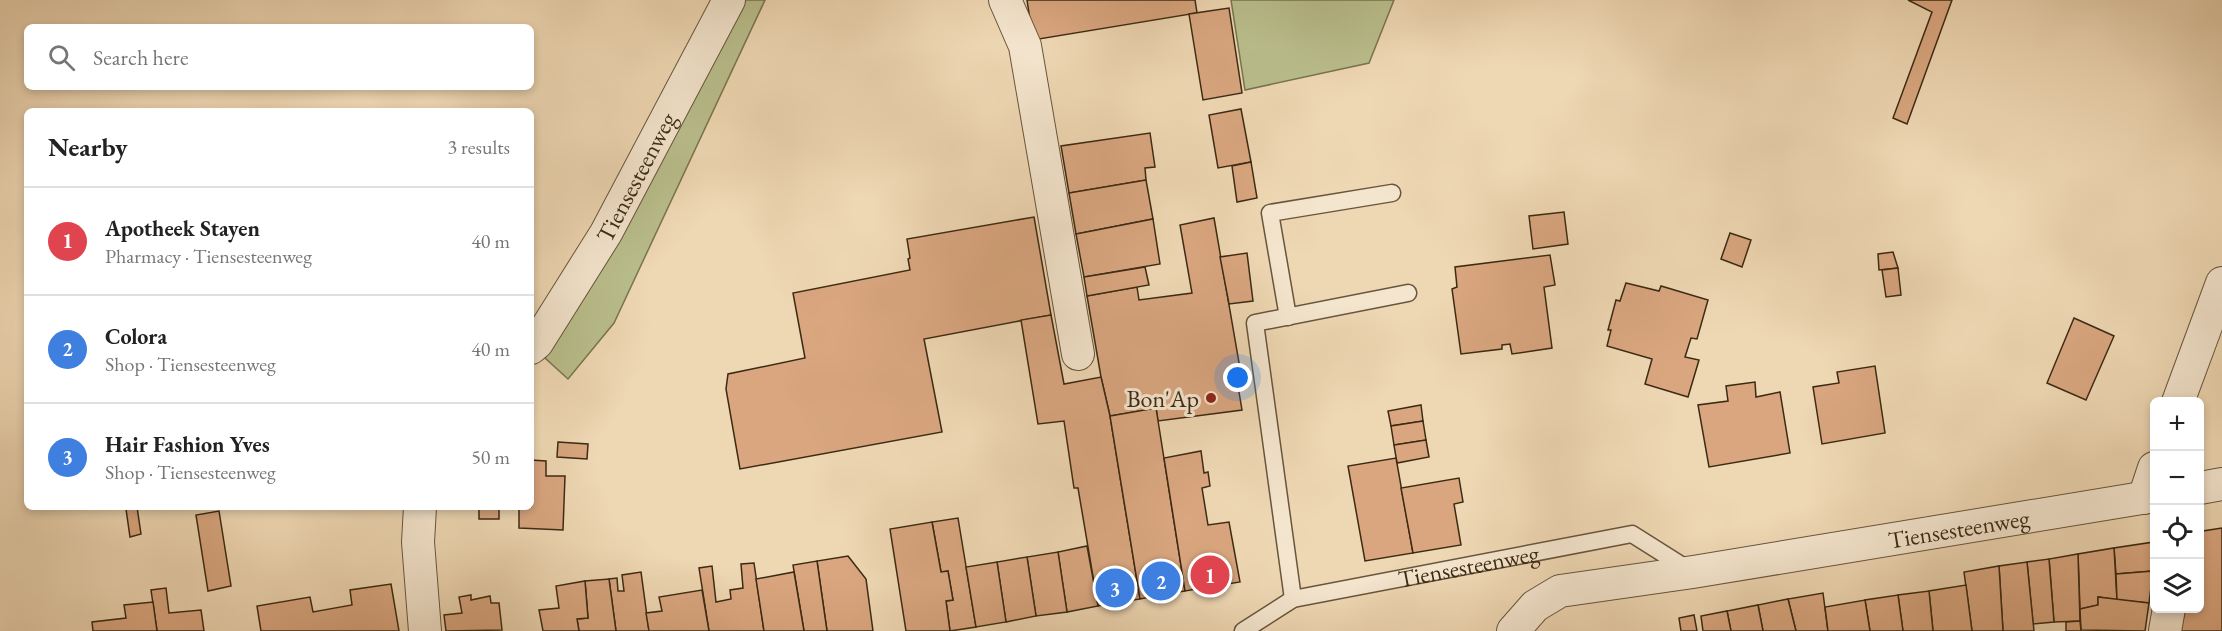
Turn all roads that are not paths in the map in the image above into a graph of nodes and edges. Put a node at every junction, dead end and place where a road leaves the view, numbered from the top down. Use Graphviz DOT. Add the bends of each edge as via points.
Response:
graph roads {
  1 [pos="729,0"];
  2 [pos="1005,0"];
  3 [pos="1392,193"];
  4 [pos="2222,283"];
  5 [pos="1408,293"];
  6 [pos="1287,317"];
  7 [pos="534,346"];
  8 [pos="1078,354"];
  9 [pos="2180,397"];
  10 [pos="2222,484"];
  11 [pos="2204,487"];
  12 [pos="2150,497"];
  13 [pos="420,510"];
  14 [pos="1693,572"];
  15 [pos="1293,598"];
  16 [pos="2168,613"];
  17 [pos="425,631"];
  18 [pos="1243,631"];
  19 [pos="1513,631"];
  20 [pos="2165,631"];
  1 -- 7 [label="street, Tiensesteenweg" via="606,233"];
  2 -- 8 [label="street" via="1025,46"];
  3 -- 6 [label="lane" via="1270,213"];
  4 -- 9 [label="street"];
  5 -- 6 [label="lane"];
  6 -- 15 [label="lane" via="1255,323"];
  10 -- 11 [label="street"];
  12 -- 14 [label="street, Tiensesteenweg"];
  13 -- 17 [label="street" via="418,542"];
  14 -- 15 [label="lane, Tiensesteenweg" via="1632,534"];
  14 -- 19 [label="street, Tiensesteenweg" via="1560,591 1535,606"];
  15 -- 18 [label="lane, Tiensesteenweg"];
  16 -- 20 [label="street"];
}
